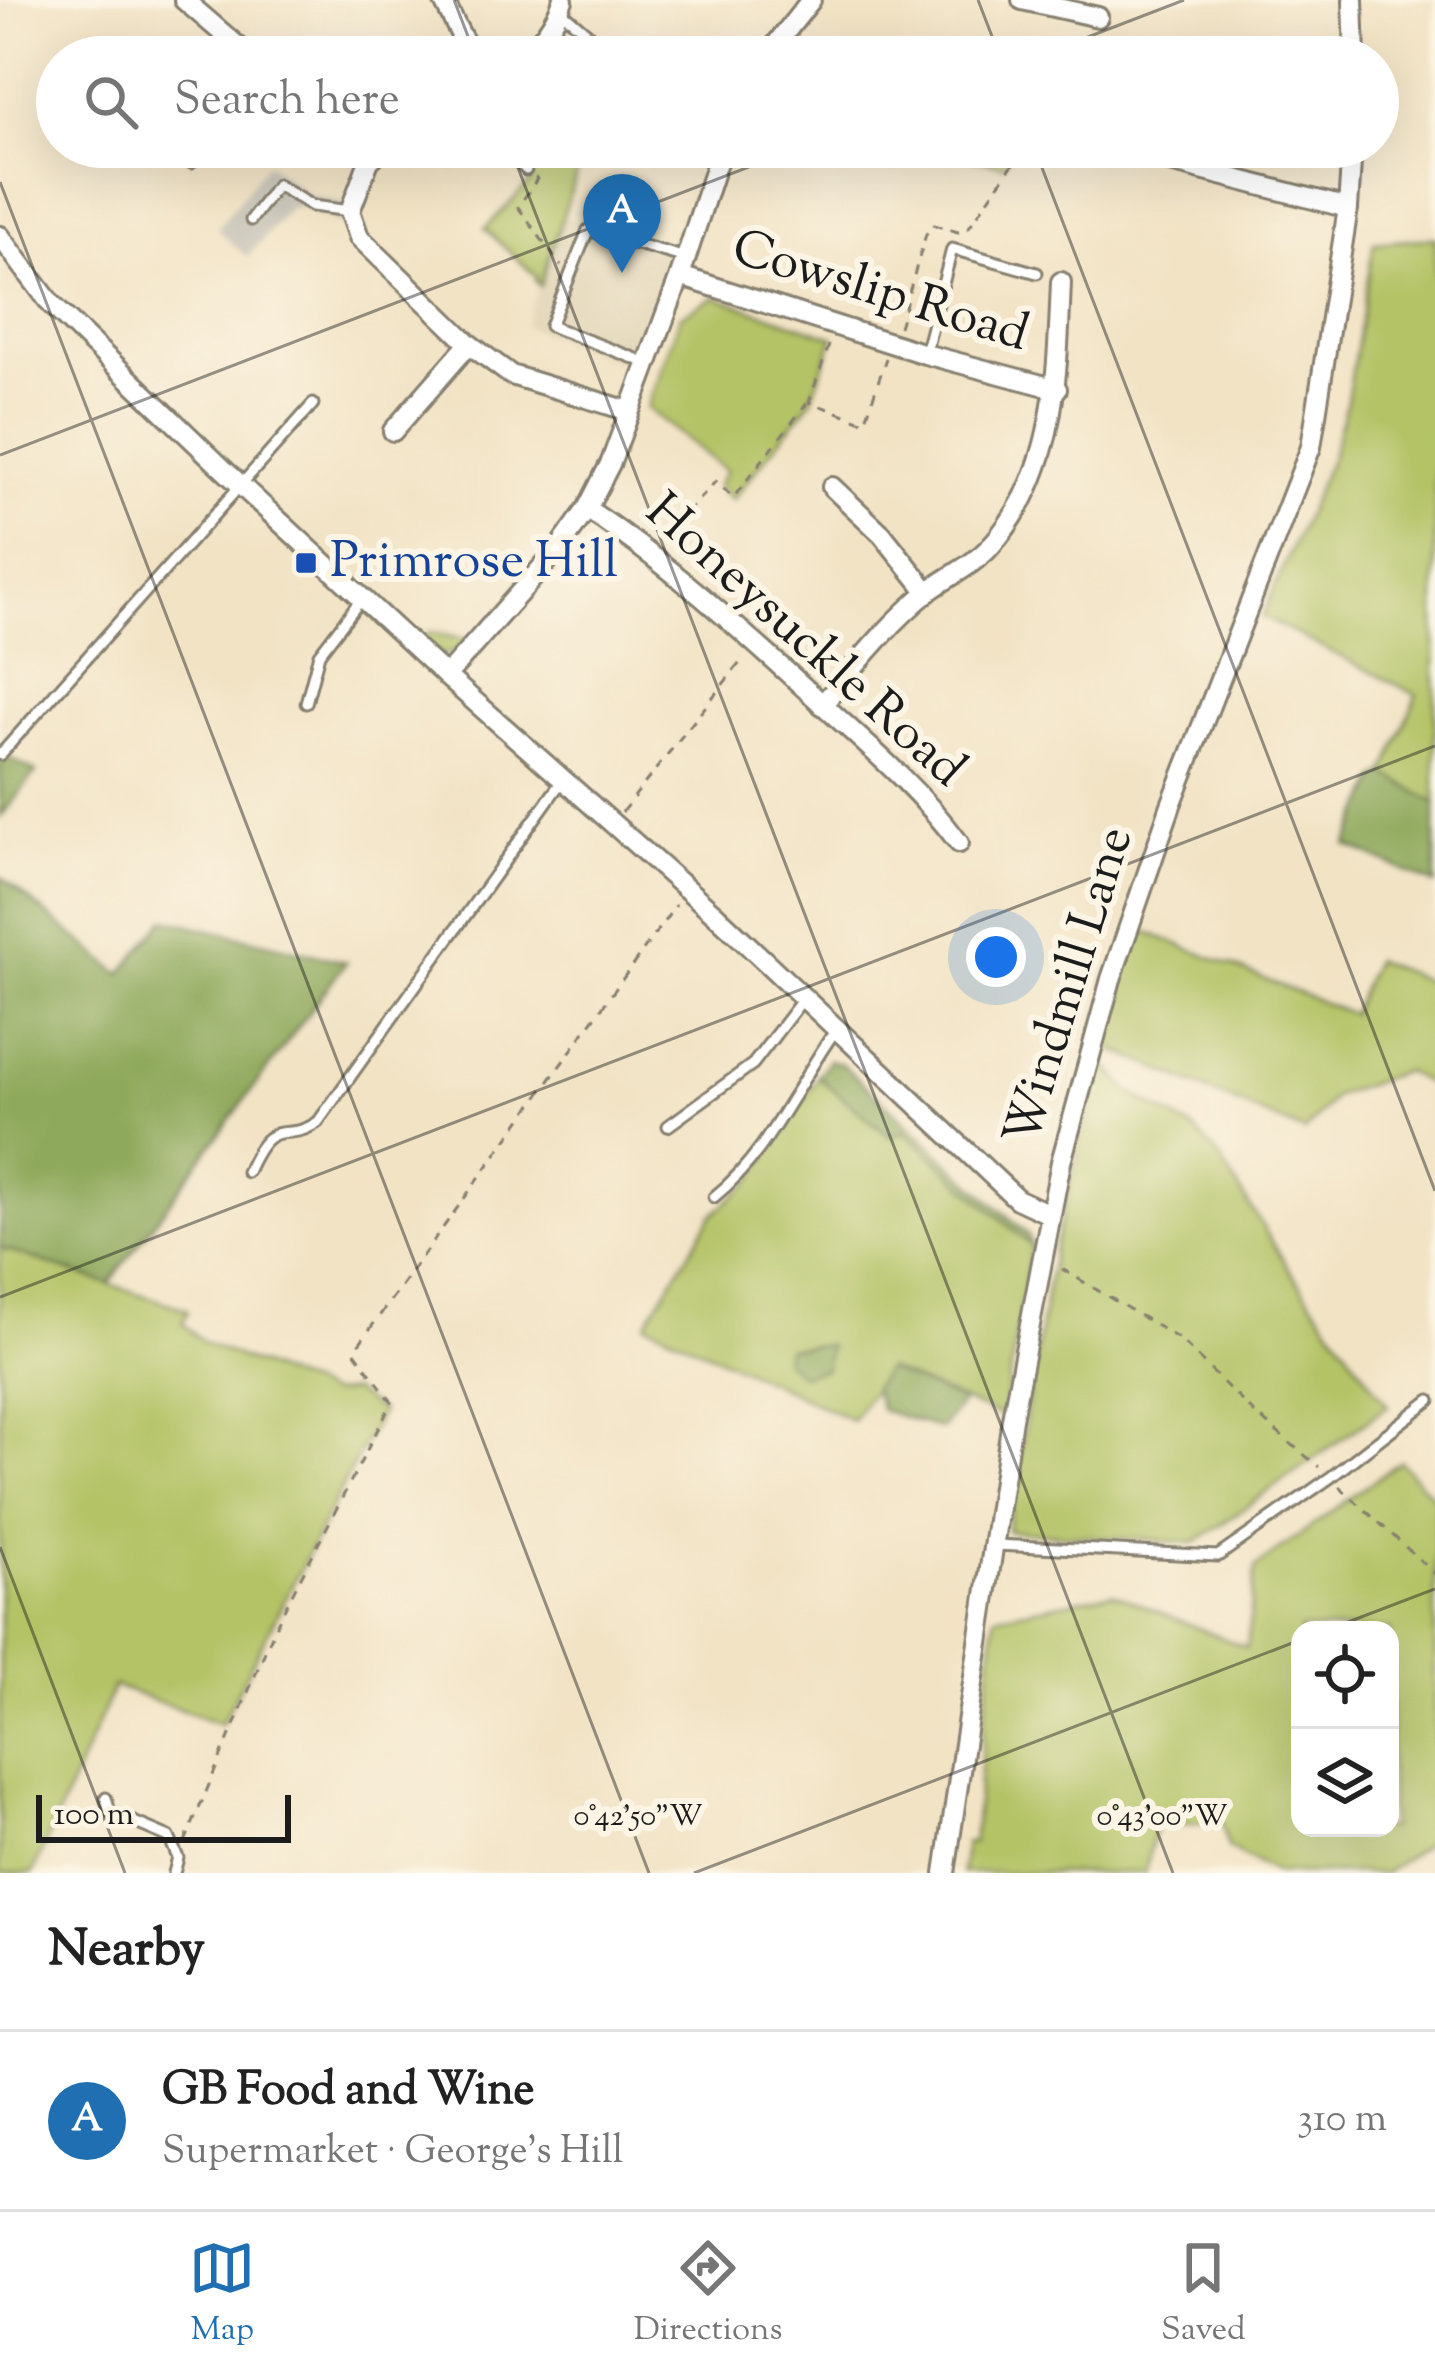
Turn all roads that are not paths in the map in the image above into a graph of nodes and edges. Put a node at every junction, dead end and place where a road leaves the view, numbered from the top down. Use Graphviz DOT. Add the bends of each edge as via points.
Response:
graph roads {
  1 [pos="184,0"];
  2 [pos="443,0"];
  3 [pos="811,0"];
  4 [pos="1022,0"];
  5 [pos="1353,0"];
  6 [pos="561,5"];
  7 [pos="1098,17"];
  8 [pos="231,36"];
  9 [pos="461,36"];
  10 [pos="540,36"];
  11 [pos="593,36"];
  12 [pos="783,36"];
  13 [pos="1354,36"];
  14 [pos="366,168"];
  15 [pos="715,168"];
  16 [pos="1193,168"];
  17 [pos="1351,168"];
  18 [pos="1348,208"];
  19 [pos="350,211"];
  20 [pos="251,220"];
  21 [pos="0,236"];
  22 [pos="683,267"];
  23 [pos="1037,273"];
  24 [pos="1061,282"];
  25 [pos="469,344"];
  26 [pos="925,354"];
  27 [pos="647,363"];
  28 [pos="1057,389"];
  29 [pos="313,404"];
  30 [pos="629,411"];
  31 [pos="393,431"];
  32 [pos="243,487"];
  33 [pos="832,487"];
  34 [pos="587,509"];
  35 [pos="928,592"];
  36 [pos="362,598"];
  37 [pos="446,676"];
  38 [pos="306,703"];
  39 [pos="822,705"];
  40 [pos="0,755"];
  41 [pos="564,778"];
  42 [pos="959,843"];
  43 [pos="803,1000"];
  44 [pos="836,1031"];
  45 [pos="668,1126"];
  46 [pos="247,1172"];
  47 [pos="714,1197"];
  48 [pos="1049,1214"];
  49 [pos="1430,1400"];
  50 [pos="993,1545"];
  51 [pos="106,1798"];
  52 [pos="174,1873"];
  53 [pos="945,1873"];
  1 -- 8 [label="street"];
  2 -- 9 [label="street"];
  3 -- 12 [label="street"];
  4 -- 7 [label="street"];
  5 -- 13 [label="street"];
  6 -- 10 [label="street"];
  6 -- 11 [label="lane"];
  14 -- 19 [label="street"];
  15 -- 22 [label="street"];
  16 -- 18 [label="street"];
  17 -- 18 [label="street, Windmill Lane"];
  18 -- 48 [label="street, Windmill Lane" via="1311,447 1111,979"];
  19 -- 20 [label="lane" via="312,206 277,185"];
  19 -- 25 [label="street" via="359,237"];
  21 -- 32 [label="street" via="51,304"];
  22 -- 26 [label="street, Cowslip Road"];
  22 -- 27 [label="street"];
  22 -- 27 [label="lane" via="588,230 550,326"];
  23 -- 26 [label="lane" via="952,249"];
  24 -- 28 [label="street"];
  25 -- 30 [label="street" via="511,375"];
  25 -- 31 [label="street"];
  26 -- 28 [label="street, Cowslip Road"];
  27 -- 30 [label="street"];
  28 -- 35 [label="street" via="1050,432 1012,517 986,551"];
  29 -- 32 [label="lane"];
  30 -- 34 [label="street"];
  32 -- 36 [label="street"];
  32 -- 40 [label="lane"];
  33 -- 35 [label="street"];
  34 -- 37 [label="street"];
  34 -- 39 [label="street, Honeysuckle Road" via="651,551"];
  35 -- 39 [label="street"];
  36 -- 37 [label="street"];
  36 -- 38 [label="lane" via="319,653"];
  37 -- 41 [label="street"];
  39 -- 42 [label="street, Honeysuckle Road" via="929,803"];
  41 -- 43 [label="street"];
  41 -- 46 [label="lane" via="319,1122 278,1130"];
  43 -- 44 [label="street"];
  43 -- 45 [label="lane" via="753,1064"];
  44 -- 47 [label="lane" via="739,1178"];
  44 -- 48 [label="street" via="1017,1199"];
  48 -- 50 [label="street, Windmill Lane"];
  49 -- 50 [label="lane" via="1219,1556"];
  50 -- 53 [label="street, Windmill Lane"];
  51 -- 52 [label="lane" via="110,1812 169,1838 178,1858"];
}
